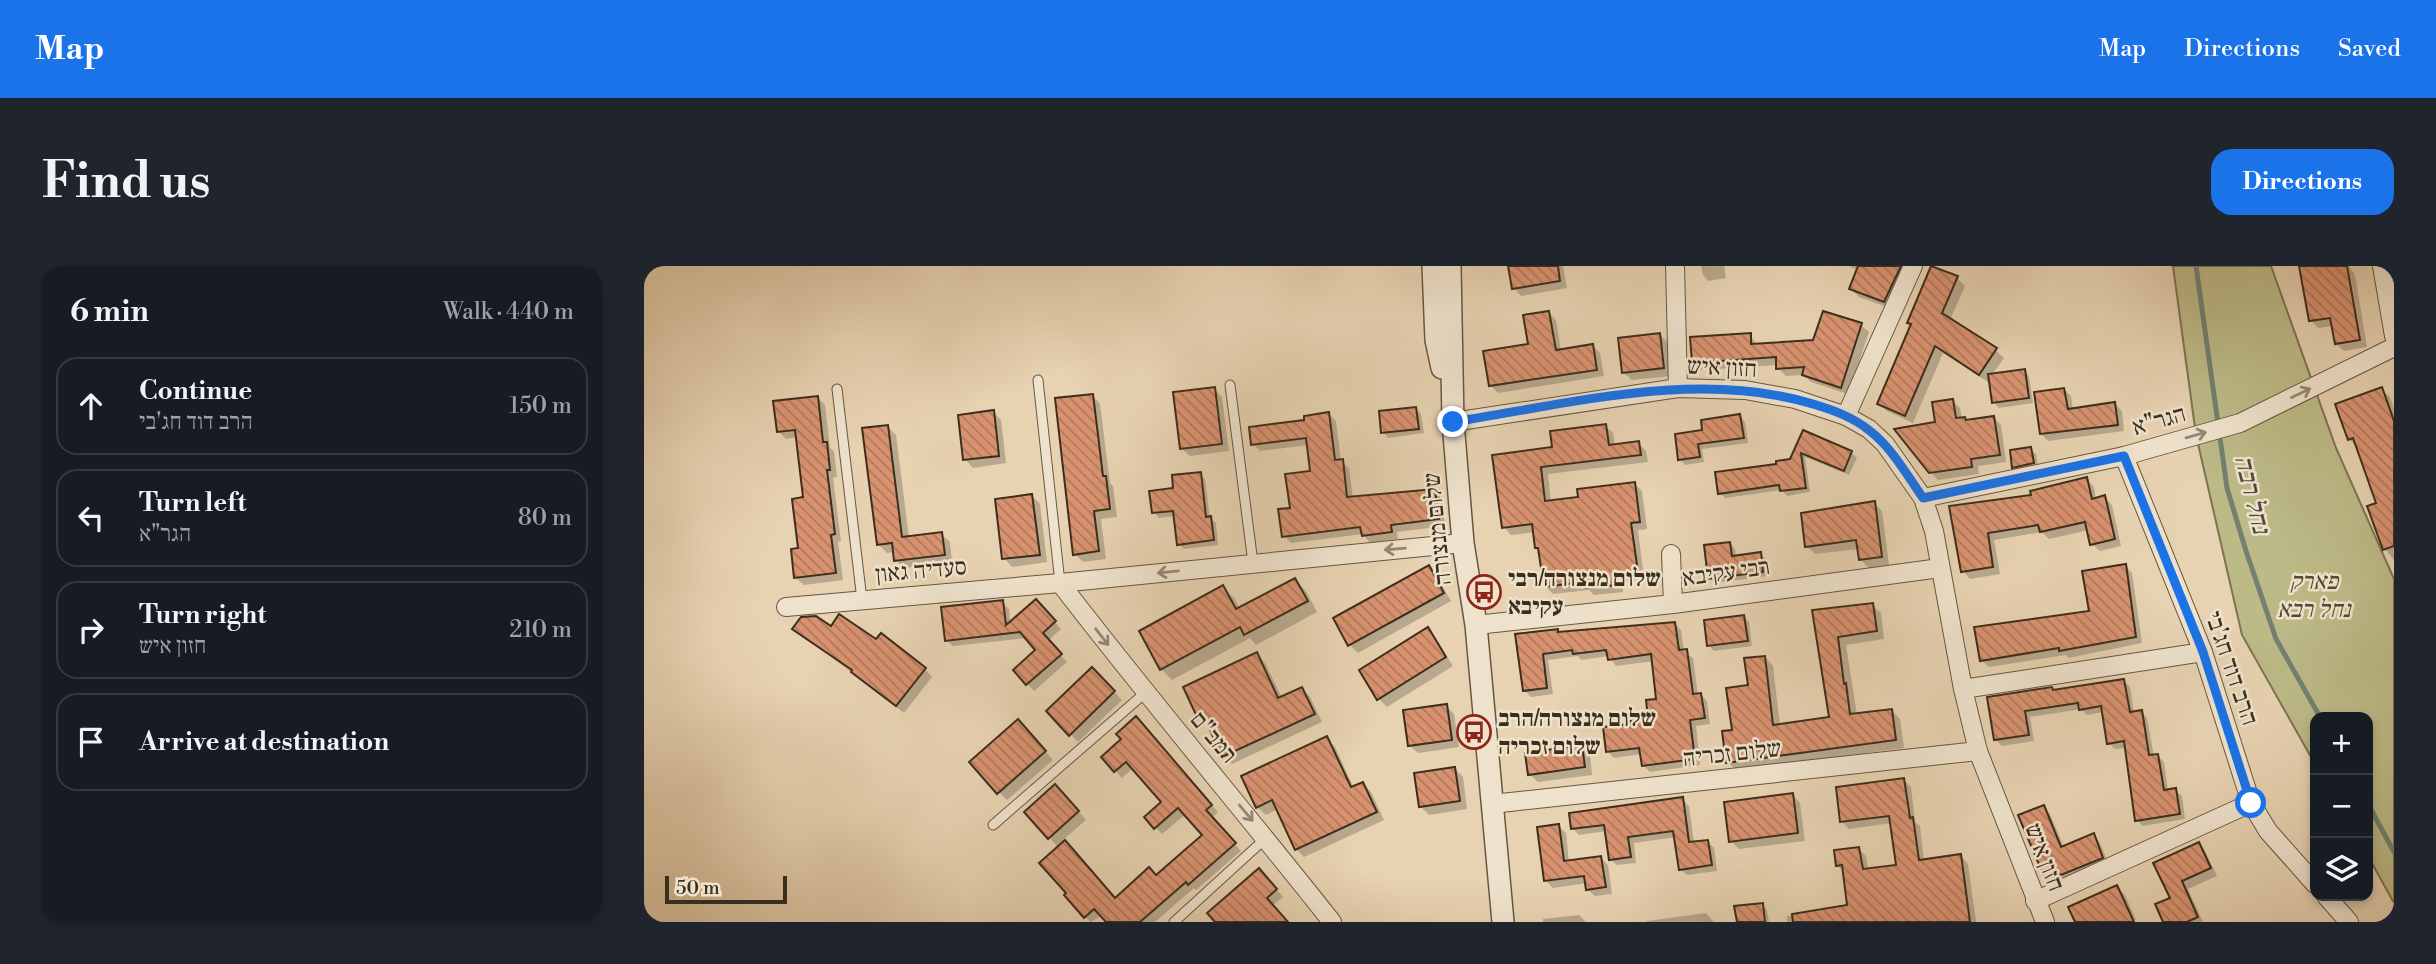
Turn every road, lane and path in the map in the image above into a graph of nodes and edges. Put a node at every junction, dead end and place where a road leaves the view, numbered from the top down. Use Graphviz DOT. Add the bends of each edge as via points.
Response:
graph roads {
  1 [pos="1433,266"];
  2 [pos="1450,266"];
  3 [pos="1675,266"];
  4 [pos="1913,266"];
  5 [pos="2382,266"];
  6 [pos="2394,337"];
  7 [pos="2394,347"];
  8 [pos="1038,380"];
  9 [pos="1230,385"];
  10 [pos="1678,388"];
  11 [pos="837,389"];
  12 [pos="1846,415"];
  13 [pos="1453,422"];
  14 [pos="2124,456"];
  15 [pos="1923,498"];
  16 [pos="1463,542"];
  17 [pos="1671,554"];
  18 [pos="1253,563"];
  19 [pos="1940,568"];
  20 [pos="1060,583"];
  21 [pos="862,600"];
  22 [pos="1672,604"];
  23 [pos="786,607"];
  24 [pos="1476,625"];
  25 [pos="2203,652"];
  26 [pos="1962,689"];
  27 [pos="1145,693"];
  28 [pos="1978,751"];
  29 [pos="2251,803"];
  30 [pos="1492,804"];
  31 [pos="993,825"];
  32 [pos="1266,838"];
  33 [pos="2310,878"];
  34 [pos="2035,901"];
  35 [pos="2330,901"];
  36 [pos="2347,921"];
  37 [pos="1174,922"];
  38 [pos="1332,922"];
  39 [pos="1503,922"];
  40 [pos="2045,922"];
  1 -- 13 [label="street, שלום מנצורה" via="1436,340"];
  2 -- 13 [label="street, שלום מנצורה"];
  3 -- 10 [label="street"];
  4 -- 12 [label="street"];
  5 -- 6 [label="street"];
  14 -- 7 [label="street, הגר\"א, one-way" via="2240,423"];
  8 -- 20 [label="lane"];
  9 -- 18 [label="lane"];
  10 -- 12 [label="street, חזון איש" via="1745,390 1796,399"];
  10 -- 13 [label="street, חזון איש"];
  11 -- 21 [label="lane"];
  12 -- 15 [label="street, חזון איש" via="1885,444"];
  13 -- 16 [label="street, שלום מנצורה"];
  14 -- 15 [label="street, הגר\"א"];
  14 -- 25 [label="street, הרב דוד חג'בי"];
  15 -- 19 [label="street, חזון איש"];
  16 -- 18 [label="street, סעדיה גאון, one-way"];
  16 -- 24 [label="street, שלום מנצורה"];
  17 -- 22 [label="street"];
  18 -- 20 [label="street, סעדיה גאון, one-way"];
  19 -- 22 [label="street, רבי עקיבא"];
  19 -- 26 [label="street, חזון איש"];
  20 -- 21 [label="street, סעדיה גאון"];
  20 -- 27 [label="street, רמב\"ם, one-way"];
  21 -- 23 [label="street, סעדיה גאון"];
  22 -- 24 [label="street, רבי עקיבא"];
  24 -- 30 [label="street, שלום מנצורה"];
  25 -- 26 [label="street"];
  25 -- 29 [label="street, הרב דוד חג'בי"];
  26 -- 28 [label="street, חזון איש"];
  27 -- 31 [label="lane"];
  27 -- 32 [label="street, רמב\"ם, one-way"];
  28 -- 30 [label="street, שלום זכריה"];
  28 -- 34 [label="street, חזון איש"];
  29 -- 33 [label="street, הרב דוד חג'בי" via="2268,831"];
  29 -- 34 [label="street"];
  30 -- 39 [label="street, שלום מנצורה"];
  32 -- 37 [label="lane"];
  32 -- 38 [label="street, רמב\"ם"];
  34 -- 40 [label="street, חזון איש"];
  35 -- 36 [label="street"];
}
